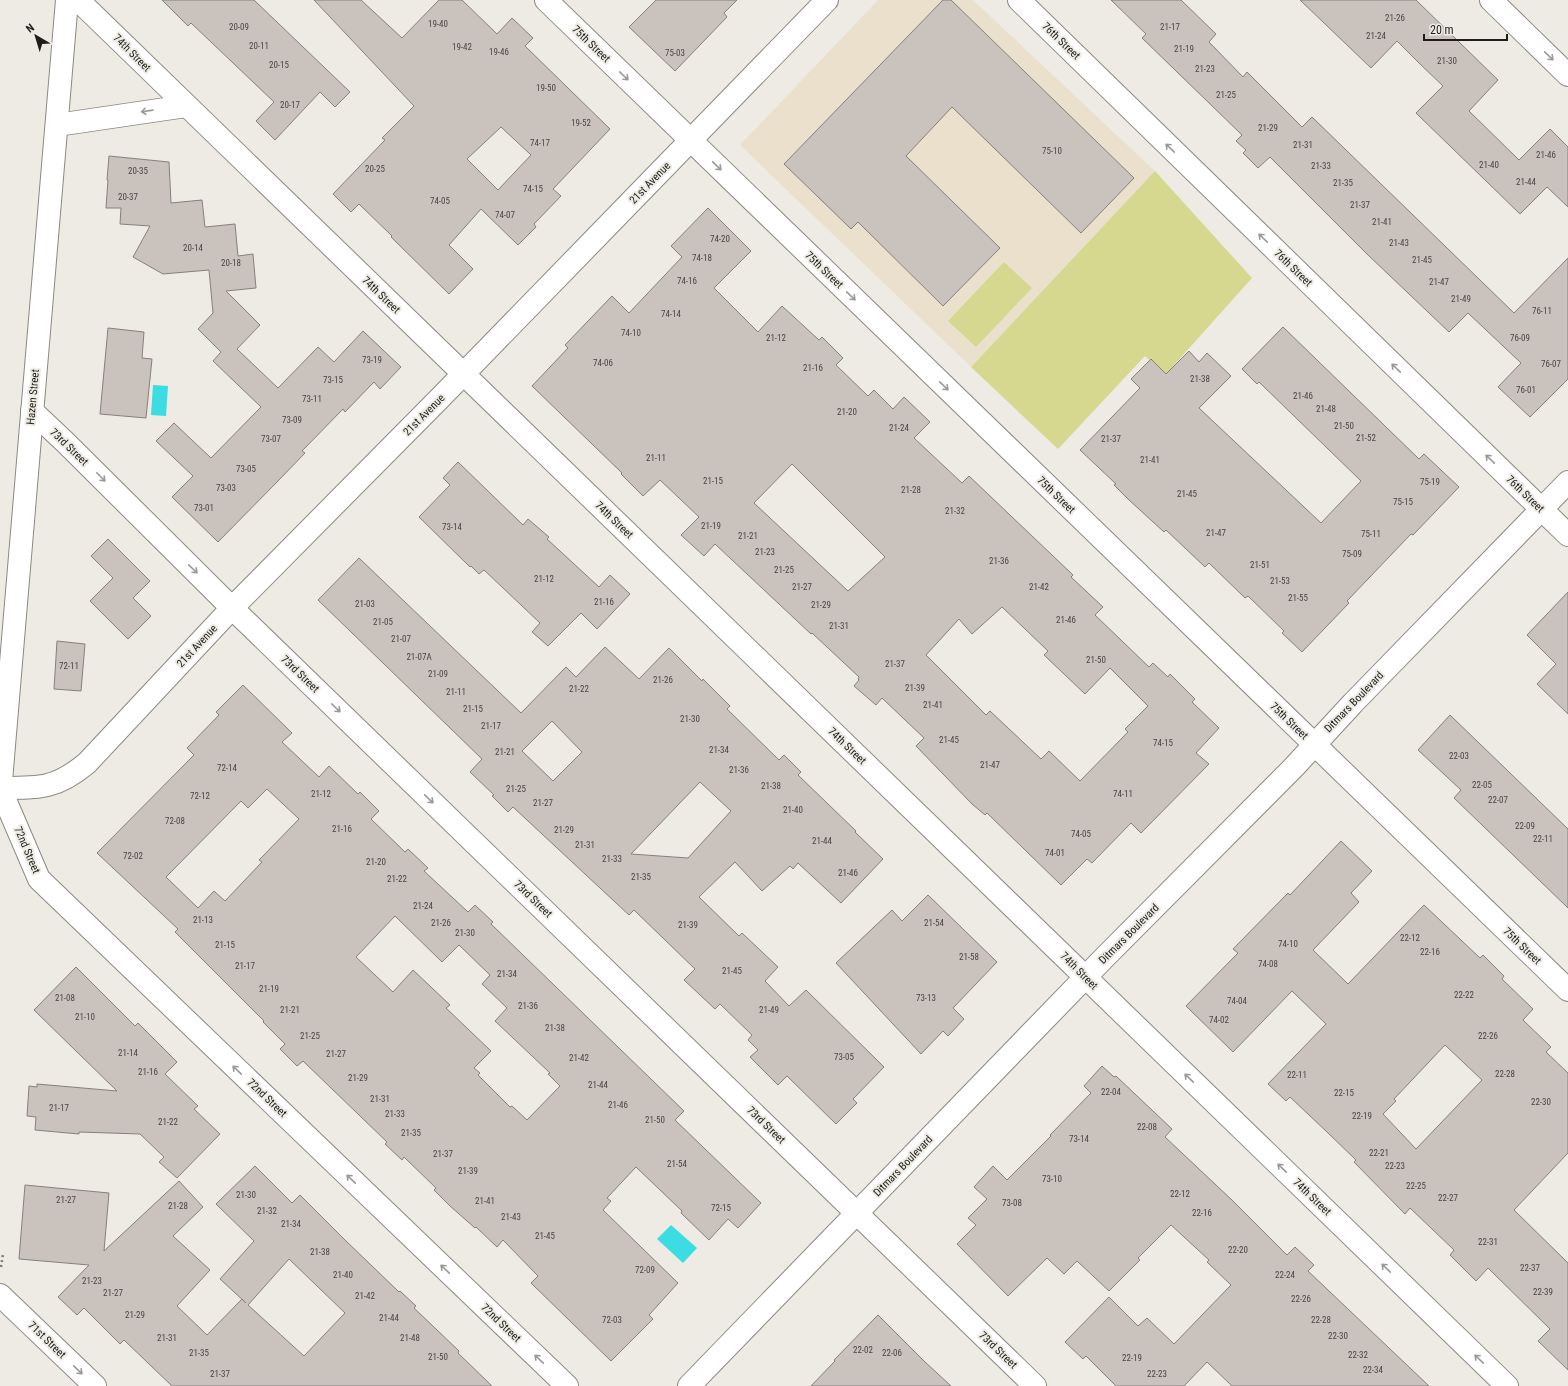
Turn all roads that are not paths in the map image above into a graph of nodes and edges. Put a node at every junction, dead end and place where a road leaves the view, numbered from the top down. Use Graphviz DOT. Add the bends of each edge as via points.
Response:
graph roads {
  1 [pos="67,0"];
  2 [pos="78,0"];
  3 [pos="546,0"];
  4 [pos="827,0"];
  5 [pos="1019,0"];
  6 [pos="1491,0"];
  7 [pos="1568,75"];
  8 [pos="186,106"];
  9 [pos="57,125"];
  10 [pos="691,141"];
  11 [pos="464,374"];
  12 [pos="32,411"];
  13 [pos="1568,482"];
  14 [pos="1541,509"];
  15 [pos="1568,535"];
  16 [pos="232,608"];
  17 [pos="1314,744"];
  18 [pos="0,788"];
  19 [pos="0,794"];
  20 [pos="1085,978"];
  21 [pos="1568,990"];
  22 [pos="857,1214"];
  23 [pos="0,1295"];
  24 [pos="95,1386"];
  25 [pos="567,1386"];
  26 [pos="689,1386"];
  27 [pos="1035,1386"];
  28 [pos="1507,1386"];
  1 -- 9 [label="street, Hazen Street"];
  2 -- 8 [label="street, 74th Street"];
  3 -- 10 [label="street, 75th Street, one-way"];
  4 -- 10 [label="street, 21st Avenue"];
  14 -- 5 [label="street, 76th Street, one-way"];
  6 -- 7 [label="street, one-way"];
  8 -- 9 [label="street, one-way"];
  8 -- 11 [label="street, 74th Street"];
  9 -- 12 [label="street, Hazen Street"];
  10 -- 11 [label="street, 21st Avenue"];
  10 -- 17 [label="street, 75th Street, one-way"];
  11 -- 16 [label="street, 21st Avenue"];
  11 -- 20 [label="street, 74th Street"];
  12 -- 16 [label="street, 73rd Street, one-way"];
  12 -- 18 [label="street, Hazen Street"];
  13 -- 14 [label="street, Ditmars Boulevard"];
  14 -- 15 [label="street, 76th Street"];
  14 -- 17 [label="street, Ditmars Boulevard"];
  16 -- 18 [label="street, 21st Avenue" via="74,774 45,787"];
  16 -- 22 [label="street, 73rd Street, one-way"];
  17 -- 20 [label="street, Ditmars Boulevard"];
  17 -- 21 [label="street, 75th Street"];
  18 -- 19 [label="street, Hazen Street"];
  25 -- 18 [label="street, 72nd Street, one-way" via="39,879"];
  20 -- 22 [label="street, Ditmars Boulevard"];
  28 -- 20 [label="street, 74th Street, one-way"];
  22 -- 26 [label="street, Ditmars Boulevard"];
  22 -- 27 [label="street, 73rd Street"];
  23 -- 24 [label="street, 71st Street, one-way"];
}
